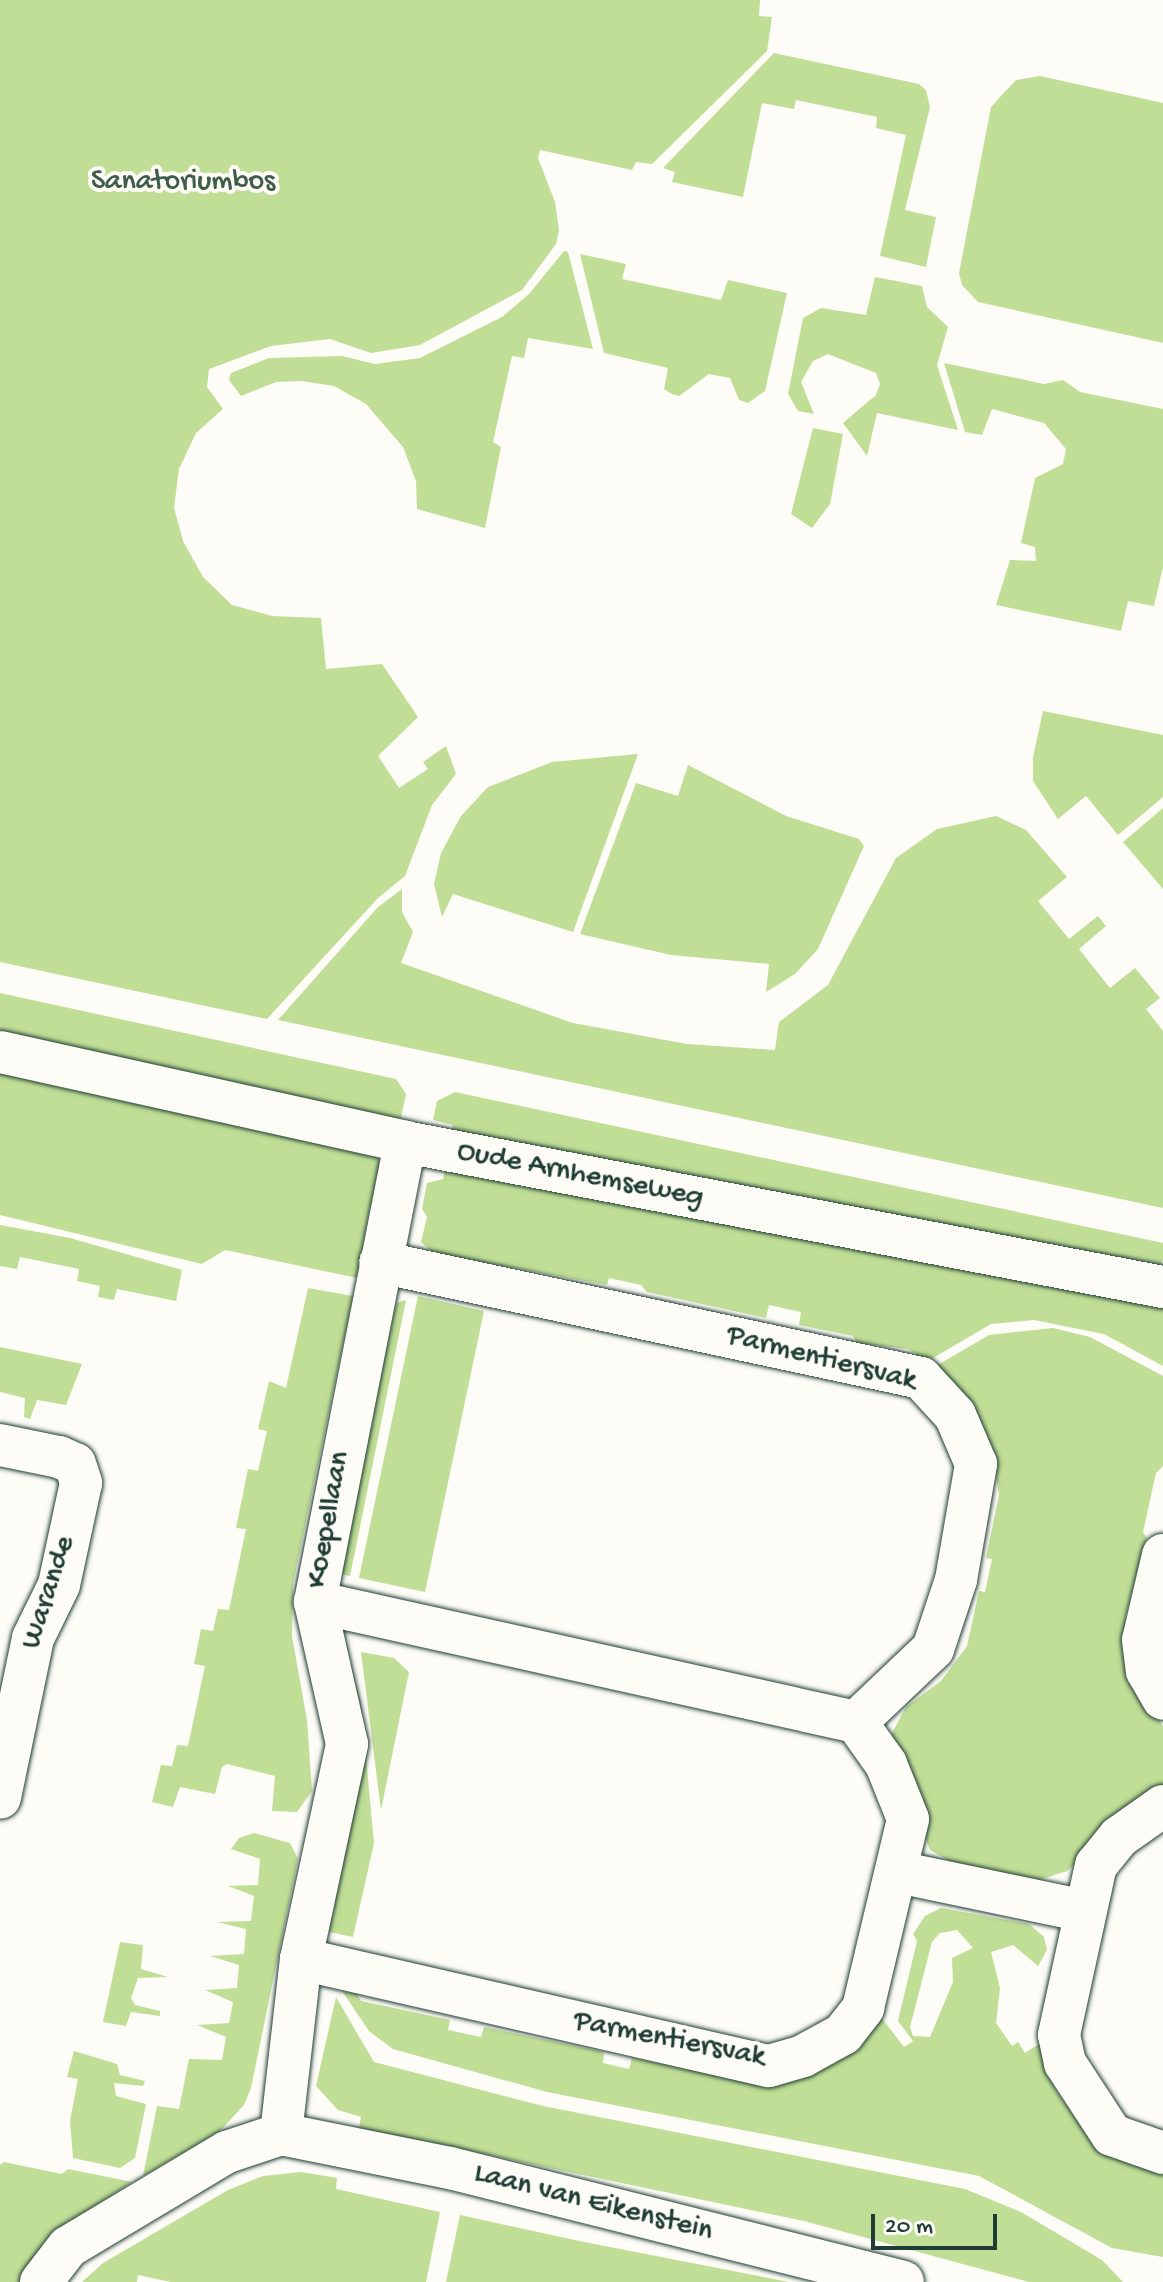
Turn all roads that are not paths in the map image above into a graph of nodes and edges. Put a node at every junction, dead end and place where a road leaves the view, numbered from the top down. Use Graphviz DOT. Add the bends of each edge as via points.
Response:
graph roads {
  1 [pos="0,1052"];
  2 [pos="405,1142"];
  3 [pos="380,1262"];
  4 [pos="1163,1287"];
  5 [pos="0,1445"];
  6 [pos="1163,1555"];
  7 [pos="315,1602"];
  8 [pos="1163,1699"];
  9 [pos="856,1722"];
  10 [pos="0,1798"];
  11 [pos="1163,1806"];
  12 [pos="898,1872"];
  13 [pos="1084,1911"];
  14 [pos="301,1959"];
  15 [pos="281,2134"];
  16 [pos="1163,2153"];
  17 [pos="41,2282"];
  18 [pos="903,2282"];
  1 -- 2 [label="street, Oude Arnhemseweg"];
  2 -- 3 [label="street, Koepellaan"];
  2 -- 4 [label="street, Oude Arnhemseweg"];
  3 -- 7 [label="street, Koepellaan"];
  3 -- 9 [label="street, Parmentiersvak" via="921,1378 955,1415 976,1464 956,1580 933,1649"];
  5 -- 10 [label="street, Warande" via="75,1464 81,1483 59,1585 33,1638"];
  6 -- 8 [label="street" via="1143,1640 1147,1671"];
  7 -- 9 [label="street"];
  7 -- 14 [label="street, Koepellaan" via="347,1744 332,1835"];
  9 -- 12 [label="street, Parmentiersvak" via="886,1764 908,1819"];
  11 -- 13 [label="street" via="1119,1837 1096,1865"];
  12 -- 13 [label="street"];
  12 -- 14 [label="street, Parmentiersvak" via="863,2008 843,2034 803,2056 769,2066"];
  13 -- 16 [label="street" via="1059,2035 1065,2063 1112,2135"];
  14 -- 15 [label="street, Koepellaan"];
  15 -- 17 [label="street" via="227,2152 68,2247"];
  15 -- 18 [label="street, Laan van Eikenstein" via="450,2168"];
}
